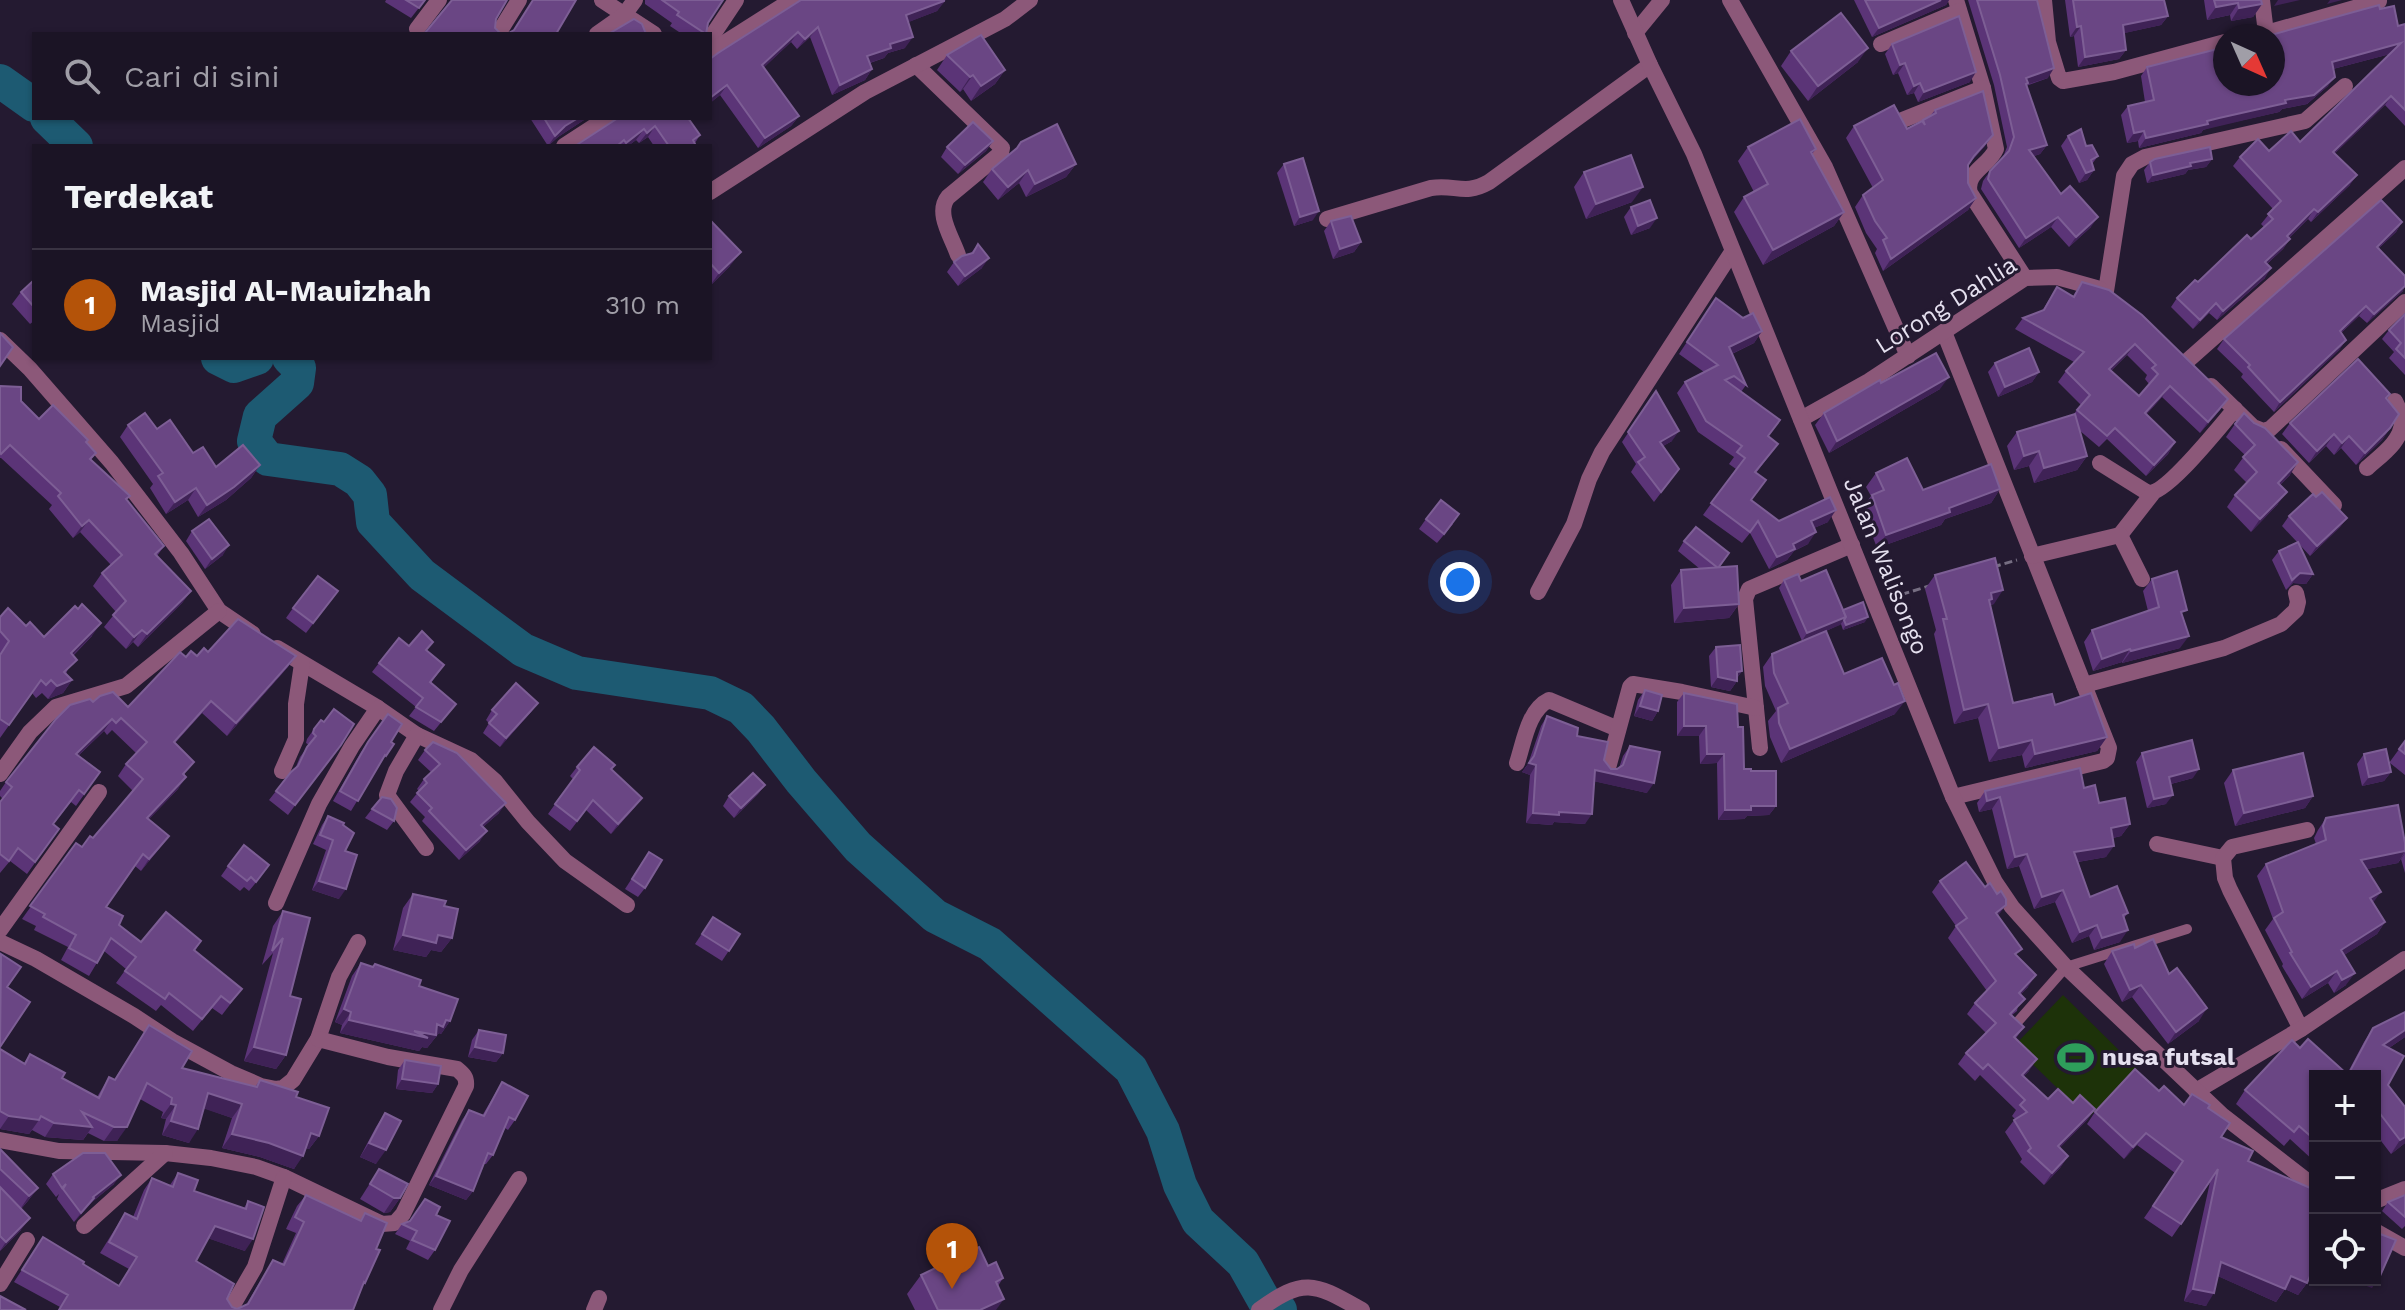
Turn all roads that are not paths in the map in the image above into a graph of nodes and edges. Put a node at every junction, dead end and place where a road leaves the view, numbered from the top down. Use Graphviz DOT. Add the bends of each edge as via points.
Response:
graph roads {
  1 [pos="439,0"];
  2 [pos="519,0"];
  3 [pos="602,0"];
  4 [pos="635,0"];
  5 [pos="736,0"];
  6 [pos="792,0"];
  7 [pos="1030,0"];
  8 [pos="1621,0"];
  9 [pos="1662,0"];
  10 [pos="1730,0"];
  11 [pos="2044,0"];
  12 [pos="2262,0"];
  13 [pos="2379,1"];
  14 [pos="1958,6"];
  15 [pos="624,15"];
  16 [pos="2261,24"];
  17 [pos="2285,28"];
  18 [pos="417,29"];
  19 [pos="499,32"];
  20 [pos="600,32"];
  21 [pos="651,32"];
  22 [pos="1635,33"];
  23 [pos="712,36"];
  24 [pos="1881,44"];
  25 [pos="2213,45"];
  26 [pos="712,51"];
  27 [pos="916,65"];
  28 [pos="1650,65"];
  29 [pos="2345,86"];
  30 [pos="1983,88"];
  31 [pos="604,120"];
  32 [pos="1900,121"];
  33 [pos="567,144"];
  34 [pos="2405,168"];
  35 [pos="712,191"];
  36 [pos="1327,219"];
  37 [pos="1732,252"];
  38 [pos="958,255"];
  39 [pos="2025,278"];
  40 [pos="2405,302"];
  41 [pos="1944,332"];
  42 [pos="0,340"];
  43 [pos="1908,356"];
  44 [pos="2380,387"];
  45 [pos="2400,402"];
  46 [pos="2235,409"];
  47 [pos="1801,419"];
  48 [pos="2263,431"];
  49 [pos="2100,463"];
  50 [pos="2367,468"];
  51 [pos="2152,494"];
  52 [pos="2334,505"];
  53 [pos="2120,535"];
  54 [pos="1852,545"];
  55 [pos="2032,556"];
  56 [pos="2142,579"];
  57 [pos="1538,592"];
  58 [pos="2296,593"];
  59 [pos="219,611"];
  60 [pos="302,664"];
  61 [pos="2084,685"];
  62 [pos="378,708"];
  63 [pos="1756,708"];
  64 [pos="1618,729"];
  65 [pos="417,735"];
  66 [pos="1760,748"];
  67 [pos="1517,763"];
  68 [pos="1608,768"];
  69 [pos="282,771"];
  70 [pos="0,774"];
  71 [pos="99,792"];
  72 [pos="1953,797"];
  73 [pos="2307,830"];
  74 [pos="2157,844"];
  75 [pos="426,848"];
  76 [pos="2223,858"];
  77 [pos="276,903"];
  78 [pos="627,905"];
  79 [pos="2187,929"];
  80 [pos="0,930"];
  81 [pos="0,942"];
  82 [pos="358,942"];
  83 [pos="2405,959"];
  84 [pos="2066,967"];
  85 [pos="2014,1026"];
  86 [pos="2301,1029"];
  87 [pos="318,1039"];
  88 [pos="2196,1091"];
  89 [pos="0,1140"];
  90 [pos="165,1153"];
  91 [pos="284,1177"];
  92 [pos="519,1179"];
  93 [pos="2309,1182"];
  94 [pos="2405,1189"];
  95 [pos="2381,1199"];
  96 [pos="84,1226"];
  97 [pos="2381,1234"];
  98 [pos="27,1240"];
  99 [pos="2405,1248"];
  100 [pos="0,1284"];
  101 [pos="230,1310"];
  102 [pos="441,1310"];
  103 [pos="1259,1310"];
  104 [pos="1362,1310"];
  1 -- 18 [label="street"];
  2 -- 19 [label="street"];
  3 -- 15 [label="street"];
  4 -- 15 [label="street"];
  5 -- 23 [label="street"];
  6 -- 26 [label="street"];
  7 -- 27 [label="street" via="1005,19"];
  8 -- 22 [label="street, Jalan Walisongo"];
  9 -- 22 [label="street"];
  10 -- 43 [label="street" via="1825,167"];
  11 -- 25 [label="street" via="2048,42 2063,81"];
  12 -- 16 [label="street"];
  13 -- 17 [label="street"];
  14 -- 24 [label="street"];
  14 -- 30 [label="street"];
  15 -- 20 [label="street"];
  15 -- 21 [label="street"];
  22 -- 28 [label="street, Jalan Walisongo"];
  27 -- 35 [label="street"];
  27 -- 38 [label="street" via="1002,148 943,204"];
  28 -- 36 [label="street" via="1476,189 1431,188"];
  28 -- 37 [label="street, Jalan Walisongo" via="1694,154"];
  29 -- 39 [label="street, Lorong Dahlia" via="2305,121 2132,164 2124,176 2112,296 2057,277"];
  30 -- 32 [label="street"];
  30 -- 39 [label="street" via="1996,149 1968,186"];
  31 -- 33 [label="street"];
  34 -- 46 [label="street" via="2180,356"];
  37 -- 47 [label="street, Jalan Walisongo"];
  37 -- 57 [label="street" via="1602,452 1574,524"];
  39 -- 41 [label="street, Lorong Dahlia"];
  40 -- 48 [label="street" via="2354,359"];
  41 -- 43 [label="street, Lorong Dahlia"];
  41 -- 55 [label="street"];
  42 -- 59 [label="street" via="112,463"];
  43 -- 47 [label="street, Lorong Dahlia"];
  44 -- 45 [label="street"];
  45 -- 50 [label="street" via="2398,436"];
  46 -- 48 [label="street"];
  46 -- 51 [label="street" via="2187,464"];
  47 -- 54 [label="street, Jalan Walisongo"];
  48 -- 52 [label="street"];
  49 -- 51 [label="street"];
  51 -- 53 [label="street"];
  53 -- 55 [label="street"];
  53 -- 56 [label="street"];
  54 -- 63 [label="street" via="1746,593"];
  54 -- 72 [label="street, Jalan Walisongo"];
  55 -- 61 [label="street"];
  58 -- 61 [label="street" via="2296,610 2281,624 2224,648"];
  59 -- 60 [label="street"];
  59 -- 70 [label="street" via="126,686 56,707"];
  60 -- 62 [label="street"];
  60 -- 69 [label="street" via="296,739"];
  61 -- 72 [label="street" via="2109,748 2107,758"];
  62 -- 65 [label="street"];
  62 -- 77 [label="street" via="319,804"];
  63 -- 64 [label="street" via="1633,684"];
  63 -- 66 [label="street"];
  64 -- 67 [label="street" via="1549,700 1533,714"];
  64 -- 68 [label="street"];
  65 -- 75 [label="street" via="387,795"];
  65 -- 78 [label="street" via="471,760 565,861"];
  71 -- 80 [label="street"];
  72 -- 84 [label="street, Jalan Walisongo" via="1995,882"];
  73 -- 76 [label="street" via="2232,847"];
  74 -- 76 [label="street"];
  76 -- 86 [label="street" via="2230,890"];
  79 -- 84 [label="lane"];
  81 -- 87 [label="street" via="261,1086 276,1089 290,1083"];
  82 -- 87 [label="street" via="339,977"];
  83 -- 86 [label="street"];
  84 -- 85 [label="lane"];
  84 -- 88 [label="street, Jalan Walisongo"];
  86 -- 88 [label="street"];
  87 -- 91 [label="street" via="457,1069 466,1086 395,1223 382,1224"];
  88 -- 93 [label="street, Jalan Walisongo"];
  89 -- 90 [label="street" via="59,1151"];
  90 -- 91 [label="street" via="241,1164"];
  90 -- 96 [label="street"];
  91 -- 101 [label="street" via="255,1267"];
  92 -- 102 [label="street"];
  94 -- 95 [label="street"];
  97 -- 99 [label="street"];
  98 -- 100 [label="street"];
  103 -- 104 [label="street" via="1294,1288 1320,1288"];
}
